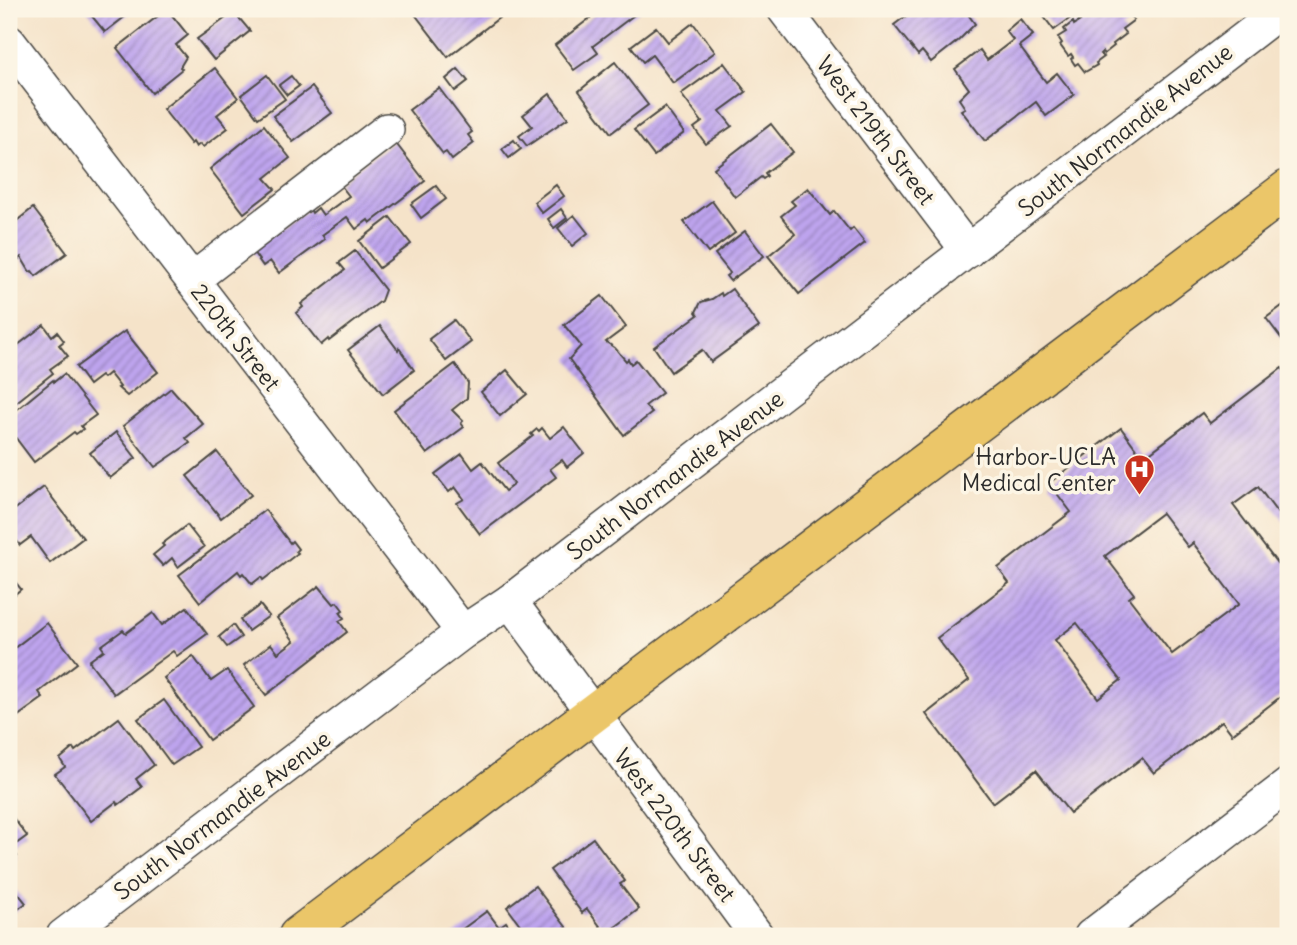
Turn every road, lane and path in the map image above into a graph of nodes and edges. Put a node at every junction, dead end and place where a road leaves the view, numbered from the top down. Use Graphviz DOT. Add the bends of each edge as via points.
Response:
graph roads {
  1 [pos="784,9"];
  2 [pos="1283,9"];
  3 [pos="9,41"];
  4 [pos="387,130"];
  5 [pos="1288,189"];
  6 [pos="968,251"];
  7 [pos="192,280"];
  8 [pos="510,601"];
  9 [pos="463,632"];
  10 [pos="592,715"];
  11 [pos="1288,785"];
  12 [pos="63,936"];
  13 [pos="299,936"];
  14 [pos="757,936"];
  15 [pos="1091,936"];
  1 -- 6 [label="street, West 219th Street"];
  2 -- 6 [label="street, South Normandie Avenue"];
  3 -- 7 [label="street, 220th Street"];
  4 -- 7 [label="street"];
  5 -- 10 [label="main road"];
  6 -- 8 [label="street, South Normandie Avenue"];
  7 -- 9 [label="street, 220th Street"];
  8 -- 9 [label="street, South Normandie Avenue"];
  8 -- 10 [label="street"];
  9 -- 12 [label="street, South Normandie Avenue"];
  10 -- 13 [label="main road"];
  10 -- 14 [label="street, West 220th Street"];
  11 -- 15 [label="street"];
}
